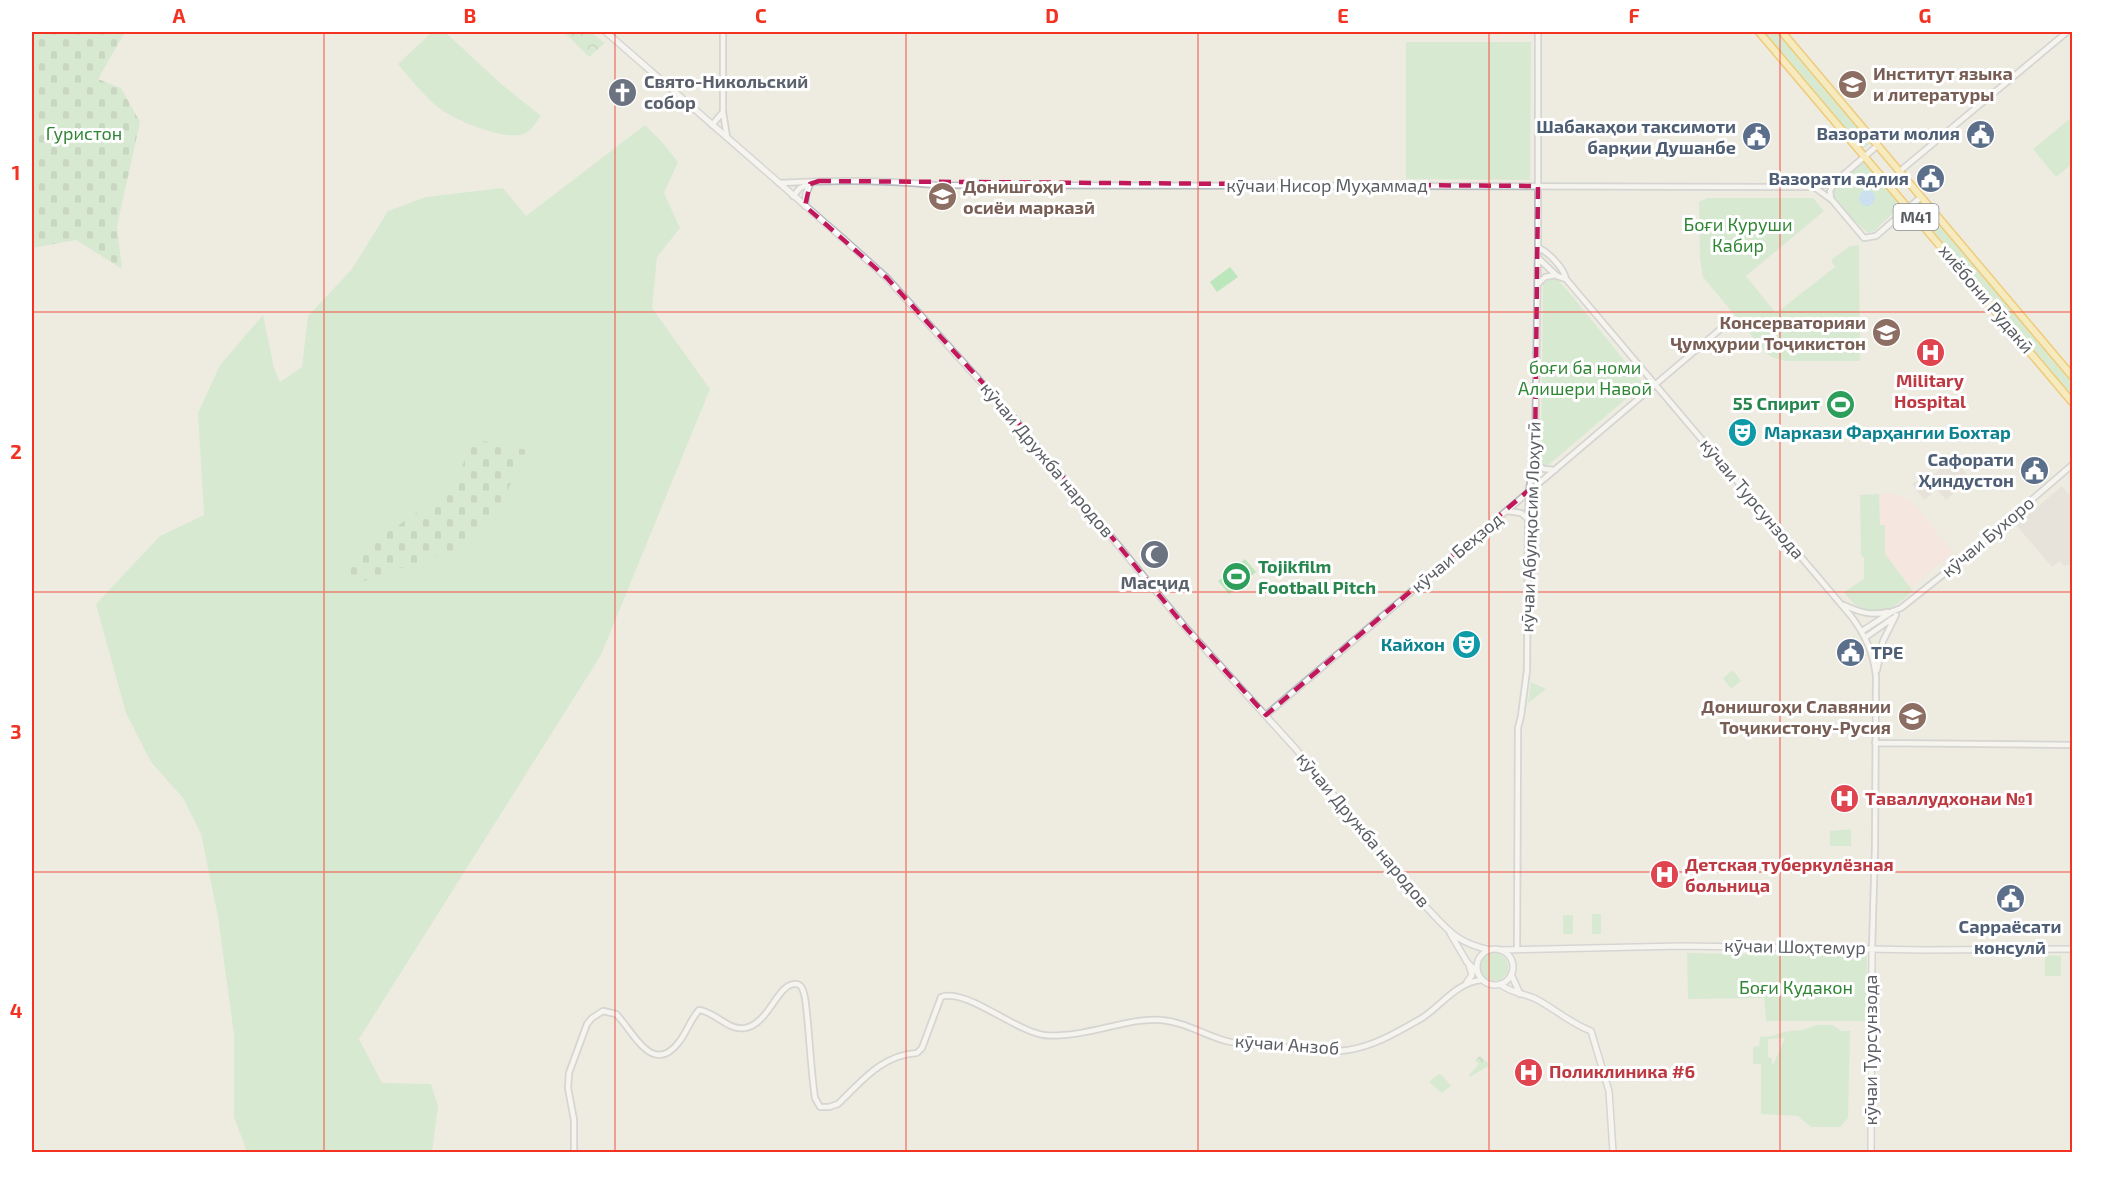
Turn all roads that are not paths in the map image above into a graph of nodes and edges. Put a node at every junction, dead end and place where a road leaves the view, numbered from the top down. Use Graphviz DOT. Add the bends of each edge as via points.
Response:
graph roads {
  1 [pos="606,32"];
  2 [pos="723,32"];
  3 [pos="1538,32"];
  4 [pos="1759,32"];
  5 [pos="1782,32"];
  6 [pos="2067,32"];
  7 [pos="723,112"];
  8 [pos="712,125"];
  9 [pos="727,137"];
  10 [pos="1878,146"];
  11 [pos="1865,156"];
  12 [pos="1900,171"];
  13 [pos="819,181"];
  14 [pos="1834,182"];
  15 [pos="778,183"];
  16 [pos="810,184"];
  17 [pos="1538,186"];
  18 [pos="1814,187"];
  19 [pos="793,196"];
  20 [pos="1922,197"];
  21 [pos="1832,200"];
  22 [pos="805,206"];
  23 [pos="1909,208"];
  24 [pos="1538,247"];
  25 [pos="1538,258"];
  26 [pos="1557,276"];
  27 [pos="1566,279"];
  28 [pos="1538,284"];
  29 [pos="1730,321"];
  30 [pos="2073,376"];
  31 [pos="1656,385"];
  32 [pos="2073,402"];
  33 [pos="1534,462"];
  34 [pos="2073,465"];
  35 [pos="1555,470"];
  36 [pos="1529,490"];
  37 [pos="1507,511"];
  38 [pos="1528,519"];
  39 [pos="1840,603"];
  40 [pos="1895,613"];
  41 [pos="1862,631"];
  42 [pos="1866,637"];
  43 [pos="1876,676"];
  44 [pos="1266,715"];
  45 [pos="1875,743"];
  46 [pos="2073,745"];
  47 [pos="1447,929"];
  48 [pos="1872,948"];
  49 [pos="1517,949"];
  50 [pos="2073,949"];
  51 [pos="1490,950"];
  52 [pos="1499,950"];
  53 [pos="1467,962"];
  54 [pos="1513,964"];
  55 [pos="1478,973"];
  56 [pos="1511,974"];
  57 [pos="1482,980"];
  58 [pos="1467,982"];
  59 [pos="1500,984"];
  60 [pos="1523,994"];
  61 [pos="574,1152"];
  62 [pos="1613,1152"];
  63 [pos="1871,1152"];
  1 -- 8 [label="main road, кӯчаи Дружба народов"];
  2 -- 7 [label="street"];
  3 -- 17 [label="street, кӯчаи Абулқосим Лоҳутӣ"];
  4 -- 11 [label="highway, хиёбони Рӯдакӣ / M41"];
  5 -- 10 [label="highway, M41"];
  6 -- 12 [label="street"];
  7 -- 8 [label="street"];
  7 -- 9 [label="street"];
  8 -- 9 [label="main road, кӯчаи Дружба народов"];
  9 -- 15 [label="main road, кӯчаи Дружба народов"];
  10 -- 11 [label="street, кӯчаи Нисор Муҳаммад"];
  10 -- 12 [label="highway, M41"];
  11 -- 14 [label="street, кӯчаи Нисор Муҳаммад"];
  11 -- 23 [label="highway, хиёбони Рӯдакӣ / M41"];
  12 -- 20 [label="highway, M41"];
  13 -- 15 [label="street, кӯчаи Нисор Муҳаммад"];
  13 -- 16 [label="street, кӯчаи Нисор Муҳаммад"];
  13 -- 17 [label="street, кӯчаи Нисор Муҳаммад" via="947,185"];
  14 -- 18 [label="street, кӯчаи Нисор Муҳаммад"];
  14 -- 21 [label="street"];
  15 -- 19 [label="main road, кӯчаи Дружба народов"];
  16 -- 19 [label="street, кӯчаи Нисор Муҳаммад"];
  16 -- 22 [label="main road"];
  17 -- 18 [label="street, кӯчаи Нисор Муҳаммад"];
  17 -- 24 [label="street, кӯчаи Абулқосим Лоҳутӣ"];
  18 -- 21 [label="street"];
  19 -- 22 [label="main road, кӯчаи Дружба народов"];
  20 -- 23 [label="street"];
  20 -- 30 [label="highway, M41"];
  21 -- 23 [label="street" via="1864,238 1876,236"];
  22 -- 44 [label="main road, кӯчаи Дружба народов" via="886,278 1004,406 1186,628"];
  23 -- 32 [label="highway, хиёбони Рӯдакӣ / M41"];
  24 -- 25 [label="street, кӯчаи Абулқосим Лоҳутӣ"];
  24 -- 27 [label="street, кӯчаи Турсунзода" via="1565,273"];
  25 -- 26 [label="street"];
  25 -- 28 [label="street, кӯчаи Абулқосим Лоҳутӣ"];
  26 -- 27 [label="street"];
  26 -- 28 [label="street" via="1545,277"];
  27 -- 31 [label="street, кӯчаи Турсунзода"];
  28 -- 33 [label="street, кӯчаи Абулқосим Лоҳутӣ"];
  29 -- 31 [label="street, кӯчаи Беҳзод"];
  31 -- 35 [label="street, кӯчаи Беҳзод"];
  31 -- 39 [label="street, кӯчаи Турсунзода"];
  33 -- 35 [label="street" via="1544,470"];
  33 -- 36 [label="street, кӯчаи Абулқосим Лоҳутӣ"];
  34 -- 40 [label="street, кӯчаи Бухоро"];
  35 -- 36 [label="street, кӯчаи Беҳзод"];
  36 -- 37 [label="street, кӯчаи Беҳзод"];
  36 -- 38 [label="street, кӯчаи Абулқосим Лоҳутӣ"];
  37 -- 38 [label="street" via="1521,513"];
  37 -- 44 [label="street, кӯчаи Беҳзод"];
  38 -- 49 [label="street, кӯчаи Абулқосим Лоҳутӣ" via="1527,670 1518,728"];
  39 -- 40 [label="street" via="1868,614"];
  39 -- 41 [label="street, кӯчаи Турсунзода"];
  40 -- 41 [label="street, кӯчаи Бухоро"];
  40 -- 42 [label="street, кӯчаи Бухоро"];
  40 -- 43 [label="street" via="1883,642"];
  41 -- 42 [label="street, кӯчаи Турсунзода"];
  42 -- 43 [label="street, кӯчаи Турсунзода"];
  43 -- 45 [label="street, кӯчаи Турсунзода"];
  44 -- 47 [label="main road, кӯчаи Дружба народов"];
  45 -- 46 [label="street"];
  45 -- 48 [label="street, кӯчаи Турсунзода"];
  47 -- 51 [label="main road" via="1463,942"];
  47 -- 53 [label="main road"];
  48 -- 49 [label="main road, кӯчаи Шоҳтемур"];
  48 -- 50 [label="main road, кӯчаи Шоҳтемур"];
  48 -- 63 [label="main road, кӯчаи Турсунзода"];
  49 -- 52 [label="main road, кӯчаи Шоҳтемур"];
  49 -- 54 [label="main road"];
  51 -- 52 [label="main road"];
  51 -- 55 [label="main road" via="1479,959"];
  52 -- 54 [label="main road" via="1508,954"];
  53 -- 55 [label="main road"];
  53 -- 58 [label="main road" via="1472,975"];
  54 -- 56 [label="main road"];
  55 -- 57 [label="main road"];
  56 -- 59 [label="main road"];
  56 -- 60 [label="main road"];
  57 -- 58 [label="street"];
  57 -- 59 [label="main road" via="1490,985"];
  58 -- 61 [label="street, кӯчаи Анзоб" via="1401,1030 1370,1045 1331,1052 1237,1043 1159,1019 1046,1035 949,995 940,997 917,1053 883,1062 838,1104 829,1107 820,1107 815,1098 805,996 799,984 784,989 761,1020 744,1028 699,1010 676,1046 662,1054 643,1048 616,1014 603,1011 587,1024 569,1073"];
  59 -- 60 [label="main road"];
  60 -- 62 [label="main road" via="1575,1026 1591,1031 1609,1091"];
}
